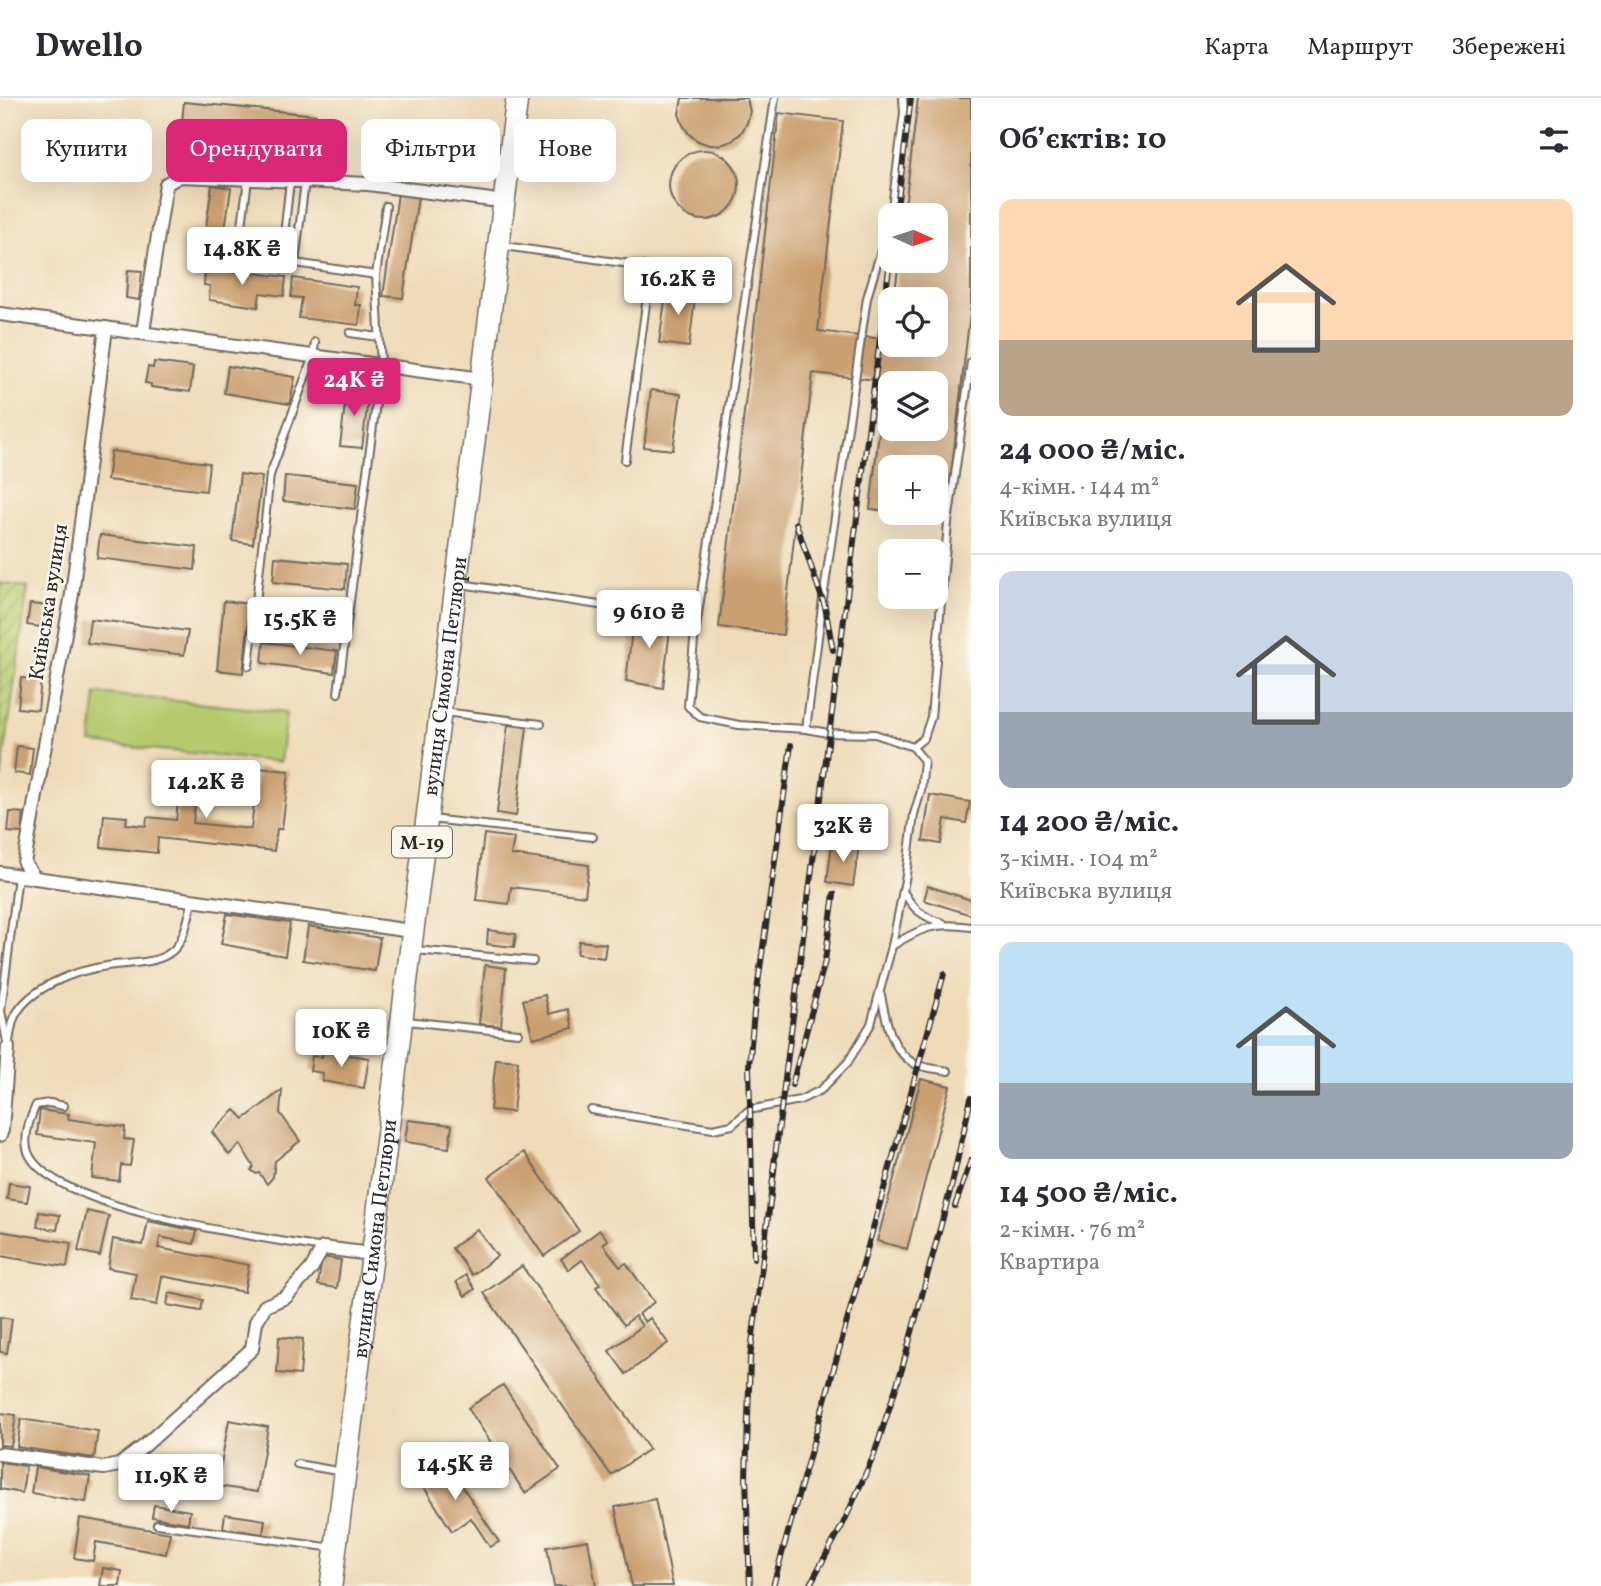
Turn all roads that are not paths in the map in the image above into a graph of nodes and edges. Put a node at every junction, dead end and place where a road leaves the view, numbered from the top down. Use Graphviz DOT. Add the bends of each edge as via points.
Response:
graph roads {
  1 [pos="517,98"];
  2 [pos="775,98"];
  3 [pos="904,98"];
  4 [pos="170,182"];
  5 [pos="248,182"];
  6 [pos="290,182"];
  7 [pos="305,182"];
  8 [pos="326,182"];
  9 [pos="491,200"];
  10 [pos="893,203"];
  11 [pos="386,206"];
  12 [pos="283,244"];
  13 [pos="498,245"];
  14 [pos="878,260"];
  15 [pos="276,261"];
  16 [pos="376,275"];
  17 [pos="0,314"];
  18 [pos="106,328"];
  19 [pos="143,332"];
  20 [pos="350,333"];
  21 [pos="379,337"];
  22 [pos="315,342"];
  23 [pos="313,356"];
  24 [pos="971,362"];
  25 [pos="381,365"];
  26 [pos="482,379"];
  27 [pos="625,460"];
  28 [pos="455,584"];
  29 [pos="599,605"];
  30 [pos="248,666"];
  31 [pos="338,692"];
  32 [pos="439,711"];
  33 [pos="541,724"];
  34 [pos="806,729"];
  35 [pos="913,747"];
  36 [pos="425,818"];
  37 [pos="593,836"];
  38 [pos="0,873"];
  39 [pos="18,876"];
  40 [pos="35,878"];
  41 [pos="903,891"];
  42 [pos="193,900"];
  43 [pos="945,923"];
  44 [pos="971,927"];
  45 [pos="410,940"];
  46 [pos="892,946"];
  47 [pos="533,961"];
  48 [pos="880,993"];
  49 [pos="1,998"];
  50 [pos="401,1021"];
  51 [pos="518,1033"];
  52 [pos="4,1048"];
  53 [pos="948,1071"];
  54 [pos="64,1106"];
  55 [pos="591,1110"];
  56 [pos="0,1135"];
  57 [pos="323,1248"];
  58 [pos="371,1254"];
  59 [pos="0,1454"];
  60 [pos="297,1464"];
  61 [pos="345,1472"];
  62 [pos="157,1524"];
  63 [pos="335,1548"];
  64 [pos="331,1586"];
  1 -- 13 [label="highway, вулиця Симона Петлюри / М-19"];
  2 -- 34 [label="lane" via="688,706 700,717 739,725"];
  3 -- 10 [label="lane"];
  4 -- 19 [label="street"];
  5 -- 15 [label="lane" via="238,257"];
  6 -- 12 [label="lane"];
  7 -- 16 [label="lane" via="295,263"];
  8 -- 9 [label="street"];
  11 -- 16 [label="lane"];
  13 -- 26 [label="highway, вулиця Симона Петлюри / М-19"];
  13 -- 27 [label="lane" via="651,267"];
  14 -- 34 [label="lane" via="867,298"];
  16 -- 21 [label="lane"];
  17 -- 18 [label="street"];
  18 -- 19 [label="street"];
  18 -- 40 [label="street, Київська вулиця" via="72,594 23,863"];
  19 -- 23 [label="street"];
  20 -- 21 [label="lane"];
  21 -- 25 [label="lane"];
  22 -- 23 [label="lane"];
  23 -- 25 [label="street"];
  23 -- 30 [label="lane" via="270,475"];
  24 -- 35 [label="lane" via="948,523 931,717 924,738"];
  25 -- 26 [label="street"];
  25 -- 31 [label="lane"];
  26 -- 28 [label="highway, вулиця Симона Петлюри / М-19"];
  28 -- 29 [label="lane"];
  28 -- 32 [label="highway, вулиця Симона Петлюри / М-19"];
  32 -- 33 [label="lane"];
  32 -- 36 [label="highway, вулиця Симона Петлюри / М-19"];
  34 -- 35 [label="lane" via="875,734"];
  35 -- 41 [label="lane" via="924,761"];
  36 -- 37 [label="lane"];
  36 -- 45 [label="highway, вулиця Симона Петлюри / М-19"];
  38 -- 39 [label="street"];
  39 -- 40 [label="street"];
  39 -- 49 [label="lane"];
  40 -- 42 [label="street"];
  41 -- 43 [label="lane" via="912,908"];
  41 -- 46 [label="lane"];
  42 -- 45 [label="street"];
  42 -- 52 [label="lane" via="177,947 134,964 83,970 42,988 15,1016"];
  43 -- 44 [label="lane"];
  43 -- 46 [label="lane"];
  45 -- 47 [label="lane"];
  45 -- 50 [label="highway, вулиця Симона Петлюри / М-19"];
  46 -- 48 [label="lane"];
  48 -- 53 [label="lane" via="898,1049 915,1064"];
  48 -- 55 [label="lane" via="871,1024 848,1062 821,1090 800,1100 749,1110 732,1125 713,1129"];
  49 -- 52 [label="lane"];
  50 -- 51 [label="lane"];
  50 -- 58 [label="highway, вулиця Симона Петлюри / М-19"];
  52 -- 56 [label="street"];
  54 -- 57 [label="lane" via="36,1105 28,1129 28,1152 52,1178 118,1206 167,1220"];
  57 -- 58 [label="street"];
  57 -- 59 [label="street" via="286,1297 265,1306 256,1322 252,1349 119,1465 104,1468"];
  58 -- 61 [label="highway, вулиця Симона Петлюри / М-19"];
  60 -- 61 [label="lane"];
  61 -- 63 [label="highway, вулиця Симона Петлюри / М-19"];
  62 -- 63 [label="lane"];
  63 -- 64 [label="highway, вулиця Симона Петлюри / М-19"];
}
